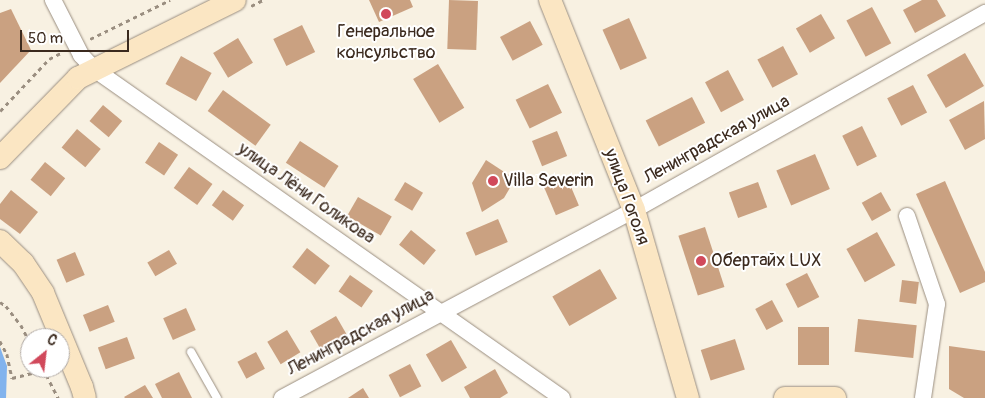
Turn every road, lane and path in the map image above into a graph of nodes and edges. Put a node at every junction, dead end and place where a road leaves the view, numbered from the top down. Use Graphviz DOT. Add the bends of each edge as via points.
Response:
graph roads {
  1 [pos="53,0"];
  2 [pos="235,0"];
  3 [pos="550,0"];
  4 [pos="985,13"];
  5 [pos="94,68"];
  6 [pos="0,158"];
  7 [pos="634,210"];
  8 [pos="907,216"];
  9 [pos="0,241"];
  10 [pos="0,302"];
  11 [pos="441,313"];
  12 [pos="22,328"];
  13 [pos="0,341"];
  14 [pos="191,352"];
  15 [pos="20,376"];
  16 [pos="48,378"];
  17 [pos="58,398"];
  18 [pos="85,398"];
  19 [pos="217,398"];
  20 [pos="282,398"];
  21 [pos="562,398"];
  22 [pos="688,398"];
  23 [pos="785,398"];
  24 [pos="835,398"];
  25 [pos="923,398"];
  1 -- 5 [label="street, улица Лёни Голикова" via="81,56"];
  2 -- 5 [label="street" via="208,9"];
  3 -- 7 [label="street, улица Гоголя"];
  4 -- 7 [label="street, Ленинградская улица"];
  5 -- 6 [label="street" via="62,92"];
  5 -- 11 [label="street, улица Лёни Голикова"];
  7 -- 11 [label="street, Ленинградская улица"];
  7 -- 22 [label="street, улица Гоголя"];
  8 -- 25 [label="street" via="937,304"];
  9 -- 18 [label="street" via="22,263 43,292"];
  10 -- 12 [label="path"];
  11 -- 20 [label="street, Ленинградская улица"];
  11 -- 21 [label="street, улица Лёни Голикова"];
  13 -- 15 [label="path" via="7,354 12,378"];
  14 -- 19 [label="lane"];
  16 -- 17 [label="path"];
  23 -- 24 [label="street"];
}
